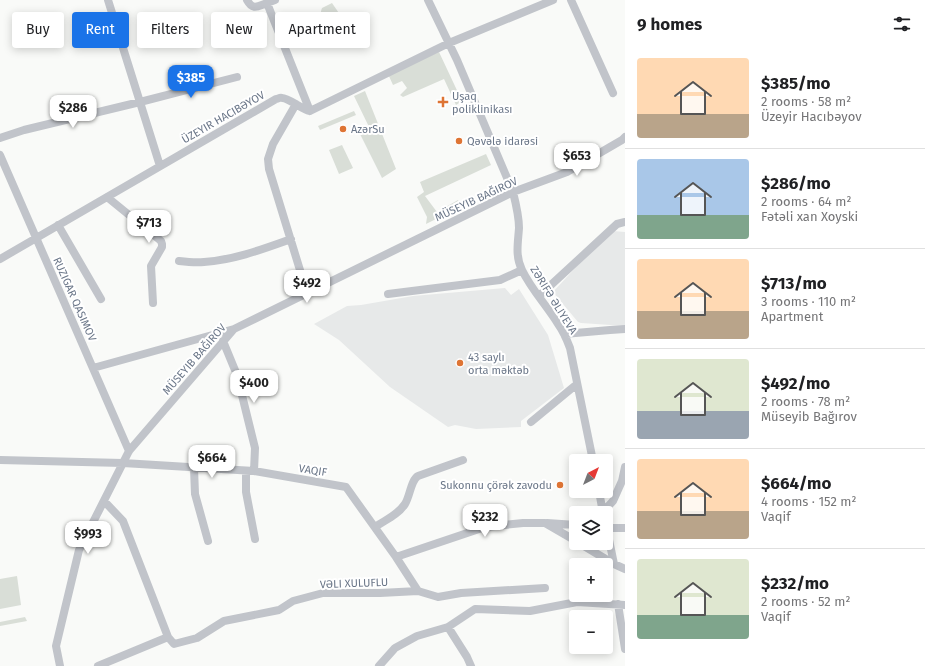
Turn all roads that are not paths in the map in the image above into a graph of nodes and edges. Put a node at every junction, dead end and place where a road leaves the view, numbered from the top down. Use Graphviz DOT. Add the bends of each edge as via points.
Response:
graph roads {
  1 [pos="108,0"];
  2 [pos="247,0"];
  3 [pos="428,0"];
  4 [pos="553,0"];
  5 [pos="571,0"];
  6 [pos="271,1"];
  7 [pos="449,43"];
  8 [pos="237,76"];
  9 [pos="613,93"];
  10 [pos="140,102"];
  11 [pos="296,104"];
  12 [pos="310,111"];
  13 [pos="625,137"];
  14 [pos="0,138"];
  15 [pos="0,155"];
  16 [pos="160,166"];
  17 [pos="513,192"];
  18 [pos="107,197"];
  19 [pos="625,222"];
  20 [pos="58,225"];
  21 [pos="36,238"];
  22 [pos="291,239"];
  23 [pos="0,259"];
  24 [pos="179,261"];
  25 [pos="522,270"];
  26 [pos="307,293"];
  27 [pos="388,294"];
  28 [pos="539,296"];
  29 [pos="100,299"];
  30 [pos="153,303"];
  31 [pos="234,329"];
  32 [pos="625,329"];
  33 [pos="564,334"];
  34 [pos="223,341"];
  35 [pos="93,368"];
  36 [pos="577,384"];
  37 [pos="531,422"];
  38 [pos="129,451"];
  39 [pos="592,454"];
  40 [pos="0,460"];
  41 [pos="463,460"];
  42 [pos="123,463"];
  43 [pos="625,467"];
  44 [pos="194,468"];
  45 [pos="250,471"];
  46 [pos="623,481"];
  47 [pos="104,501"];
  48 [pos="609,506"];
  49 [pos="544,523"];
  50 [pos="569,525"];
  51 [pos="375,527"];
  52 [pos="613,527"];
  53 [pos="625,528"];
  54 [pos="569,537"];
  55 [pos="255,539"];
  56 [pos="208,541"];
  57 [pos="590,550"];
  58 [pos="611,550"];
  59 [pos="396,557"];
  60 [pos="614,564"];
  61 [pos="625,564"];
  62 [pos="625,569"];
  63 [pos="545,588"];
  64 [pos="418,591"];
  65 [pos="622,604"];
  66 [pos="448,627"];
  67 [pos="168,637"];
  68 [pos="625,649"];
  69 [pos="60,666"];
  70 [pos="98,666"];
  71 [pos="379,666"];
  72 [pos="471,666"];
  1 -- 10 [label="street"];
  2 -- 6 [label="street" via="255,7"];
  3 -- 7 [label="street, ZƏRIFƏ ƏLIYEVA"];
  4 -- 7 [label="street"];
  5 -- 9 [label="street"];
  6 -- 12 [label="street"];
  7 -- 12 [label="street"];
  7 -- 17 [label="street, ZƏRIFƏ ƏLIYEVA"];
  8 -- 10 [label="street"];
  10 -- 14 [label="street"];
  10 -- 16 [label="street"];
  11 -- 12 [label="street"];
  11 -- 16 [label="street" via="283,98 276,99"];
  11 -- 22 [label="street" via="268,159"];
  13 -- 17 [label="street" via="567,172"];
  15 -- 21 [label="street"];
  16 -- 18 [label="street"];
  17 -- 25 [label="street, ZƏRIFƏ ƏLIYEVA" via="518,211 517,256"];
  17 -- 26 [label="street"];
  18 -- 20 [label="street"];
  18 -- 30 [label="street" via="161,241 162,247 151,266"];
  19 -- 28 [label="street" via="617,224"];
  20 -- 21 [label="street"];
  20 -- 29 [label="street"];
  21 -- 23 [label="street"];
  21 -- 35 [label="street"];
  22 -- 24 [label="street" via="220,260"];
  22 -- 26 [label="street"];
  25 -- 27 [label="street" via="500,280"];
  25 -- 28 [label="street, ZƏRIFƏ ƏLIYEVA"];
  26 -- 31 [label="street"];
  28 -- 33 [label="street, ZƏRIFƏ ƏLIYEVA"];
  31 -- 34 [label="street"];
  31 -- 35 [label="street"];
  32 -- 33 [label="street"];
  33 -- 36 [label="street, ZƏRIFƏ ƏLIYEVA" via="570,348"];
  34 -- 38 [label="street"];
  34 -- 45 [label="street" via="237,376 255,448"];
  35 -- 38 [label="street"];
  36 -- 37 [label="street"];
  36 -- 39 [label="street, ZƏRIFƏ ƏLIYEVA"];
  38 -- 42 [label="street"];
  40 -- 42 [label="street, VAQIF"];
  41 -- 51 [label="street" via="415,478 409,497 400,510"];
  42 -- 44 [label="street, VAQIF"];
  42 -- 47 [label="street"];
  43 -- 46 [label="street"];
  44 -- 45 [label="street, VAQIF"];
  44 -- 56 [label="street" via="196,494"];
  45 -- 51 [label="street, VAQIF" via="346,487"];
  45 -- 55 [label="street" via="246,492"];
  46 -- 48 [label="street"];
  47 -- 67 [label="street" via="123,521"];
  47 -- 69 [label="street" via="79,550 56,646"];
  49 -- 50 [label="street"];
  49 -- 54 [label="street"];
  49 -- 59 [label="street" via="485,527"];
  51 -- 59 [label="street, VAQIF"];
  52 -- 53 [label="street"];
  57 -- 60 [label="street"];
  58 -- 60 [label="street"];
  59 -- 64 [label="street"];
  60 -- 61 [label="street"];
  60 -- 62 [label="street"];
  63 -- 64 [label="street" via="460,593 438,597"];
  64 -- 67 [label="street, VƏLI XULUFLU" via="323,593 293,601 279,610 224,621 197,638 174,644"];
  65 -- 66 [label="street" via="577,602 530,611 475,609"];
  65 -- 68 [label="street"];
  66 -- 71 [label="street" via="417,636 394,648"];
  66 -- 72 [label="street"];
  67 -- 70 [label="street"];
}
